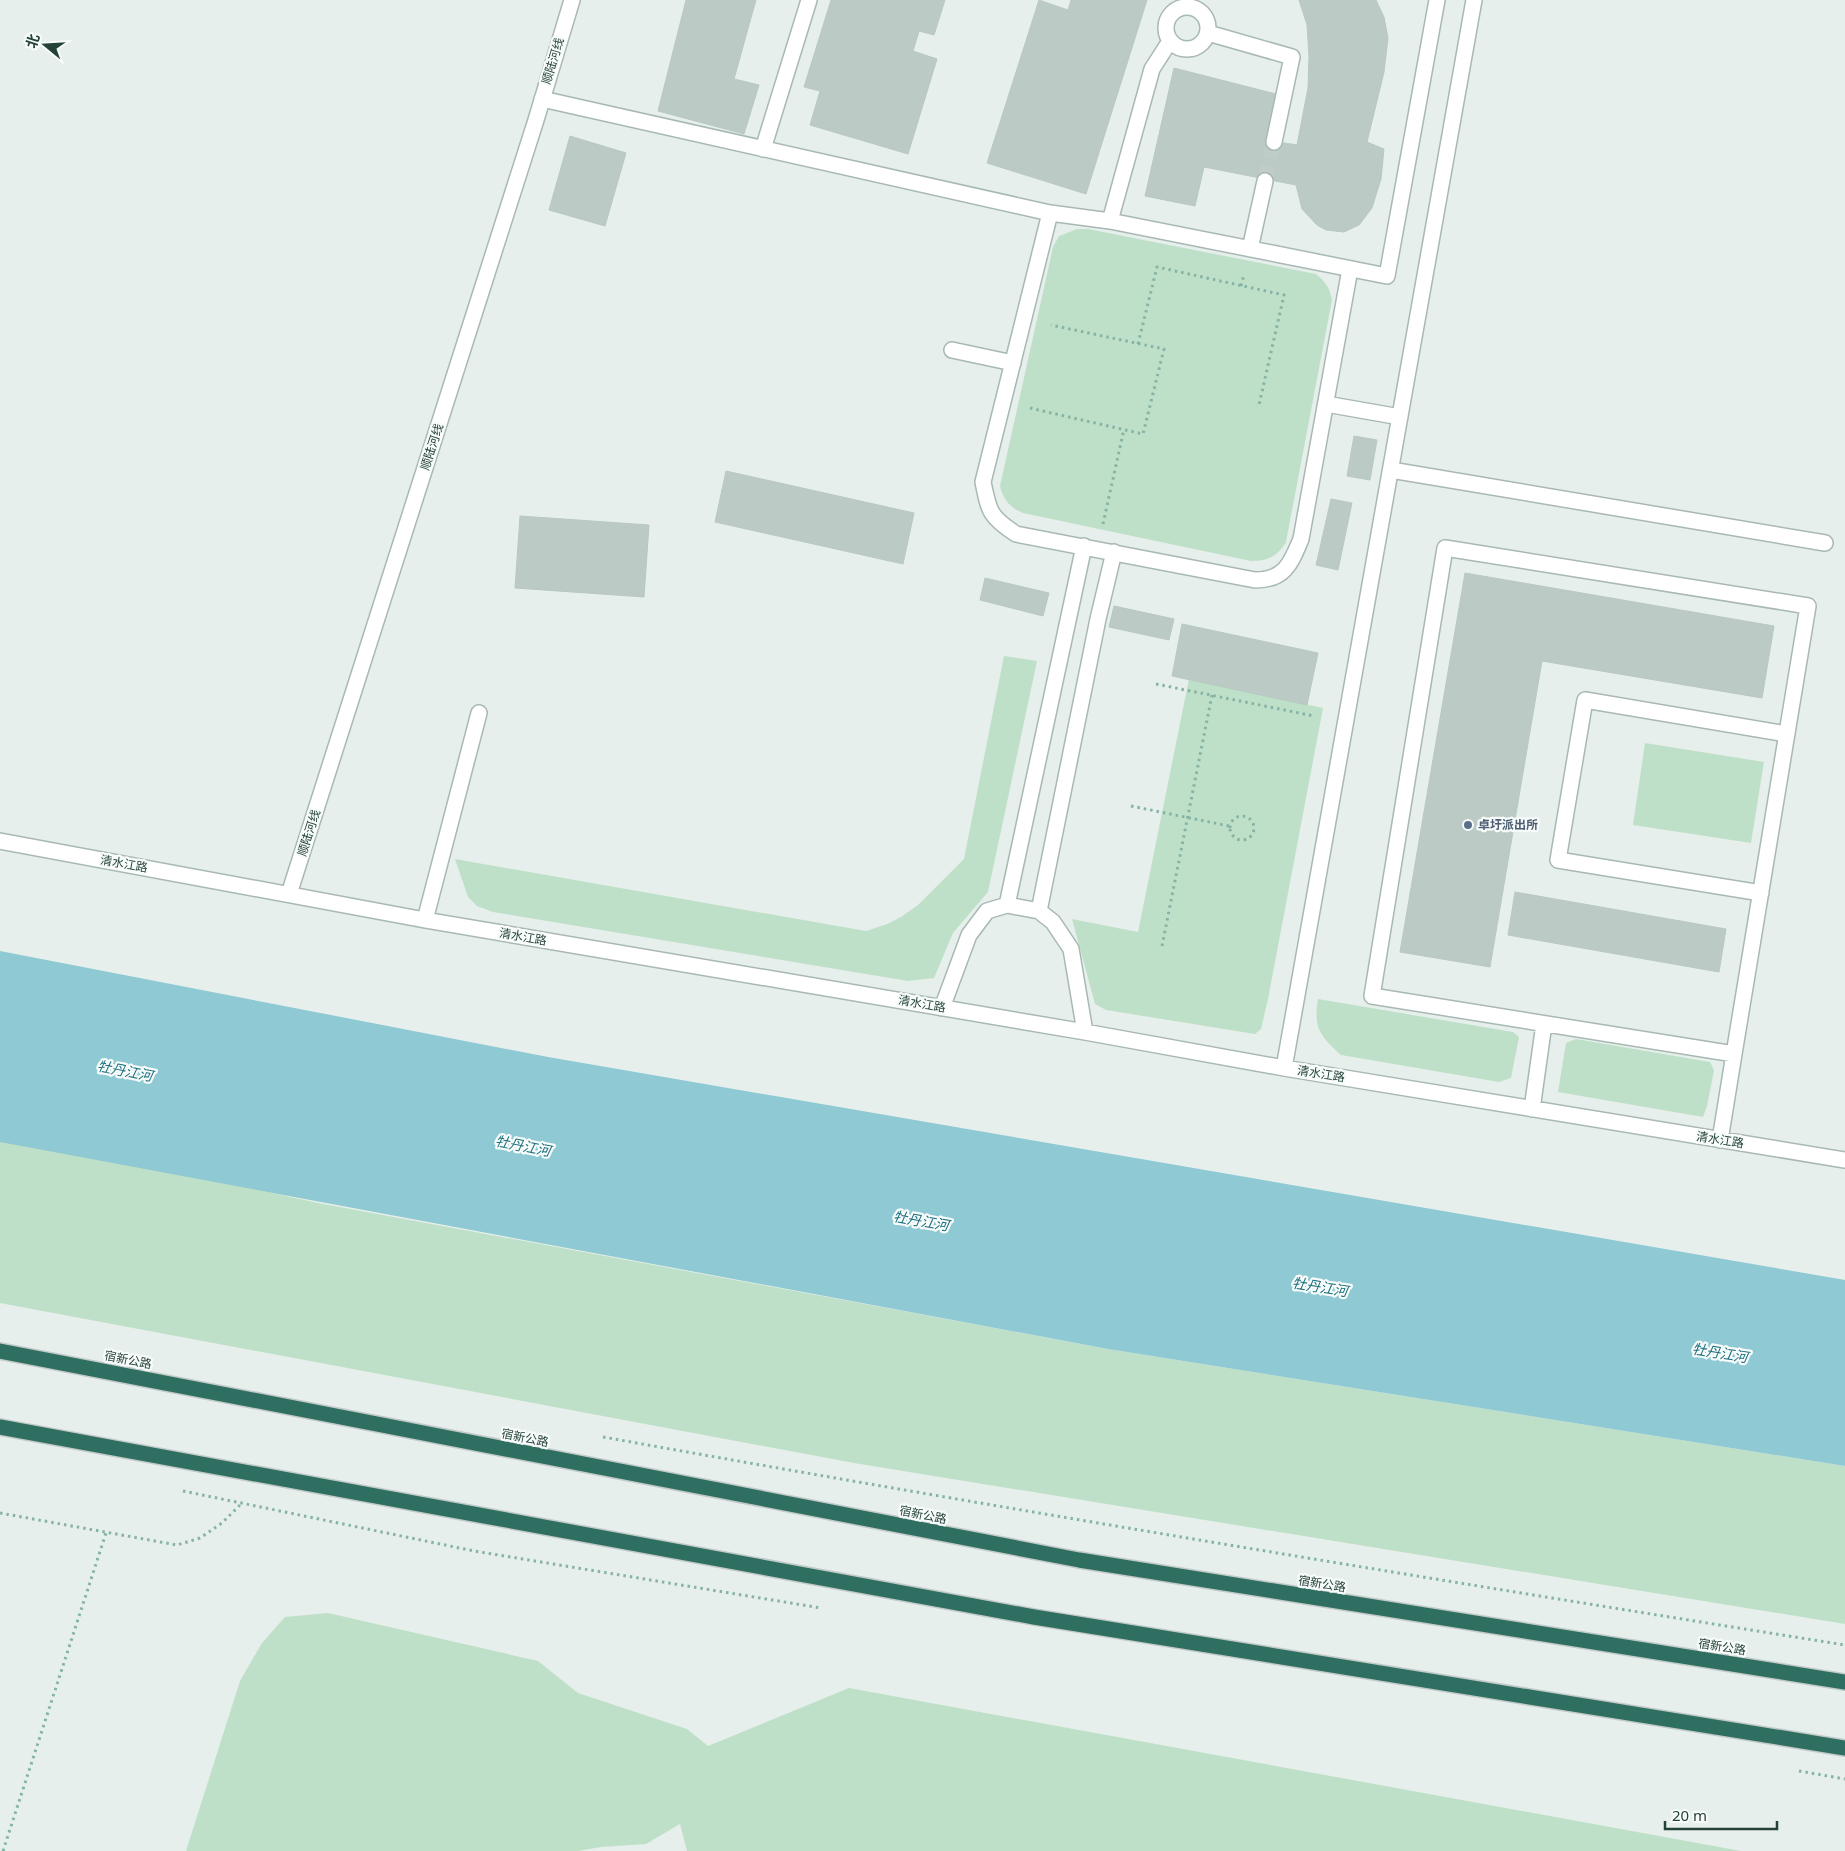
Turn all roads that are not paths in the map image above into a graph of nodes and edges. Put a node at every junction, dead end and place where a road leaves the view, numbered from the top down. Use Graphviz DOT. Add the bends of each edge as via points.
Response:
graph roads {
  1 [pos="572,0"];
  2 [pos="809,0"];
  3 [pos="1437,0"];
  4 [pos="1474,0"];
  5 [pos="1178,5"];
  6 [pos="1208,33"];
  7 [pos="1170,41"];
  8 [pos="542,99"];
  9 [pos="1274,142"];
  10 [pos="763,149"];
  11 [pos="1265,181"];
  12 [pos="1050,213"];
  13 [pos="1110,221"];
  14 [pos="1250,249"];
  15 [pos="1350,269"];
  16 [pos="952,350"];
  17 [pos="1013,363"];
  18 [pos="1326,404"];
  19 [pos="1400,417"];
  20 [pos="1391,470"];
  21 [pos="1824,544"];
  22 [pos="1091,548"];
  23 [pos="1114,552"];
  24 [pos="479,713"];
  25 [pos="1787,734"];
  26 [pos="0,841"];
  27 [pos="1761,893"];
  28 [pos="290,894"];
  29 [pos="1007,905"];
  30 [pos="1039,911"];
  31 [pos="425,920"];
  32 [pos="942,1008"];
  33 [pos="1544,1024"];
  34 [pos="1085,1032"];
  35 [pos="1734,1054"];
  36 [pos="1284,1068"];
  37 [pos="1532,1109"];
  38 [pos="1720,1140"];
  39 [pos="1845,1160"];
  40 [pos="0,1351"];
  41 [pos="0,1427"];
  42 [pos="1845,1682"];
  43 [pos="1845,1748"];
  1 -- 8 [label="street, 顺陆河线"];
  2 -- 10 [label="street"];
  3 -- 15 [label="street" via="1387,276"];
  4 -- 19 [label="street"];
  5 -- 6 [label="street" via="1198,9 1207,20"];
  5 -- 7 [label="street" via="1168,17 1166,30"];
  6 -- 7 [label="street" via="1201,45 1188,50"];
  6 -- 9 [label="street" via="1292,57"];
  7 -- 13 [label="street" via="1152,69"];
  8 -- 10 [label="street"];
  8 -- 28 [label="street, 顺陆河线"];
  10 -- 12 [label="street"];
  11 -- 14 [label="street"];
  12 -- 13 [label="street"];
  12 -- 17 [label="street"];
  13 -- 14 [label="street"];
  14 -- 15 [label="street"];
  15 -- 18 [label="street"];
  16 -- 17 [label="street"];
  17 -- 22 [label="street" via="983,482 988,507 997,522 1016,534"];
  18 -- 19 [label="street"];
  18 -- 23 [label="street" via="1300,539 1287,569 1265,580 1255,580"];
  19 -- 20 [label="street"];
  20 -- 21 [label="street"];
  20 -- 36 [label="street"];
  22 -- 23 [label="street"];
  22 -- 29 [label="street"];
  23 -- 30 [label="street"];
  24 -- 31 [label="street"];
  25 -- 27 [label="street"];
  25 -- 27 [label="street" via="1585,700 1558,860"];
  25 -- 33 [label="street" via="1808,606 1445,548 1372,996"];
  26 -- 28 [label="street, 清水江路"];
  27 -- 35 [label="street"];
  28 -- 31 [label="street, 清水江路"];
  29 -- 30 [label="street"];
  29 -- 32 [label="street" via="987,911 969,935"];
  30 -- 34 [label="street" via="1053,922 1072,949"];
  31 -- 32 [label="street, 清水江路"];
  32 -- 34 [label="street, 清水江路"];
  33 -- 35 [label="street"];
  33 -- 37 [label="street"];
  34 -- 36 [label="street, 清水江路"];
  35 -- 38 [label="street"];
  36 -- 37 [label="street, 清水江路"];
  37 -- 38 [label="street, 清水江路"];
  38 -- 39 [label="street, 清水江路"];
  40 -- 42 [label="highway, 宿新公路" via="1079,1560"];
  41 -- 43 [label="highway" via="1034,1617"];
}
